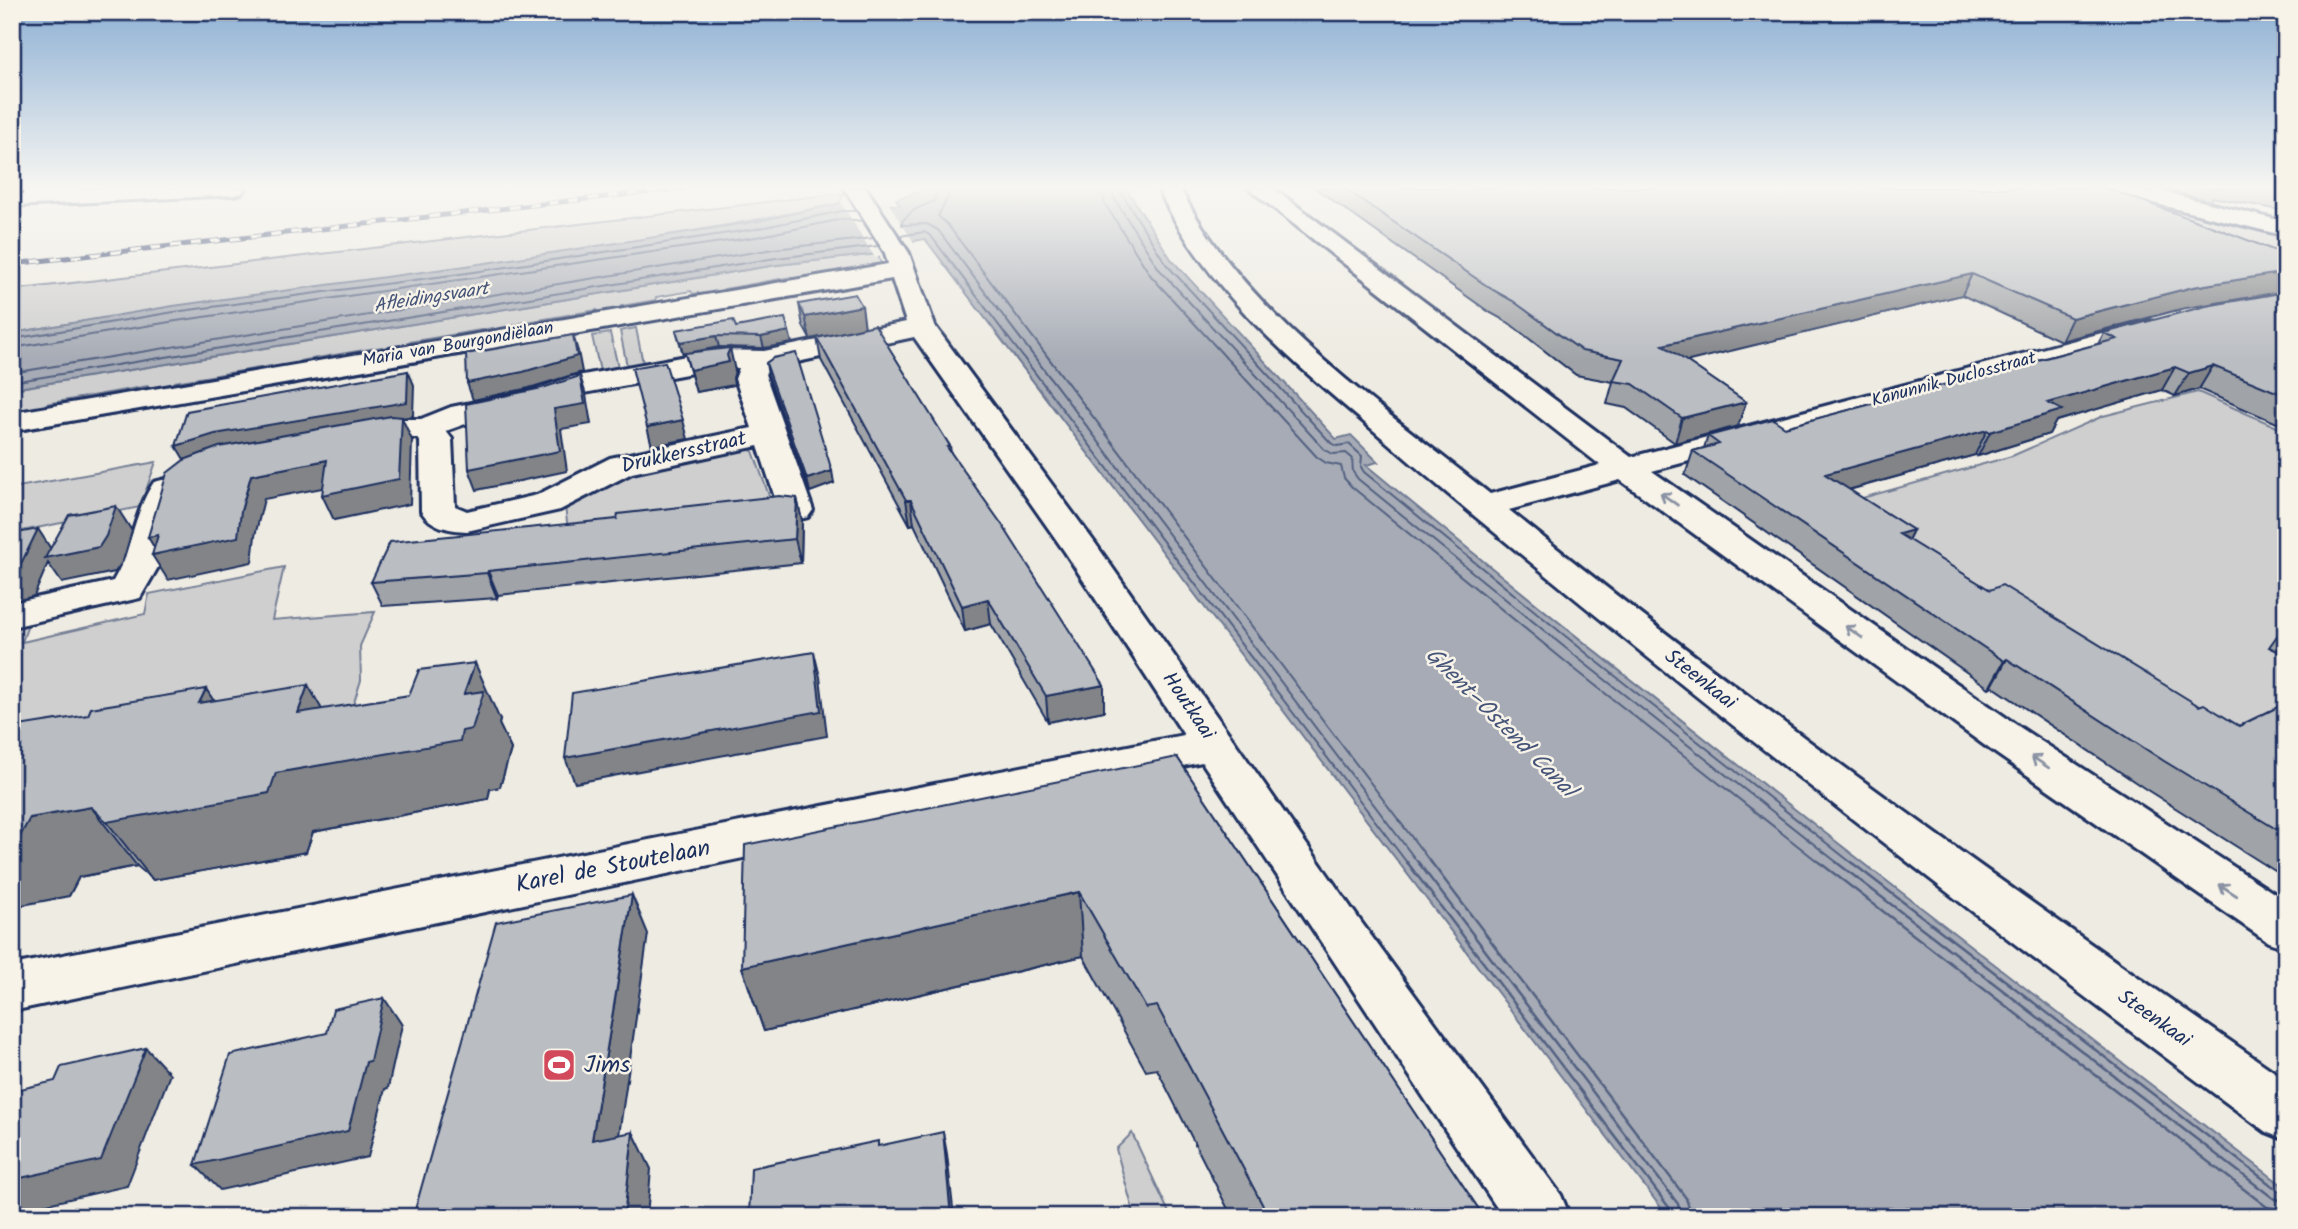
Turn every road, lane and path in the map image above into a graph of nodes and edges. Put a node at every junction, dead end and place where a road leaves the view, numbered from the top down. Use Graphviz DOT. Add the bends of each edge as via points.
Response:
graph roads {
  1 [pos="891,245"];
  2 [pos="1201,245"];
  3 [pos="1334,245"];
  4 [pos="901,261"];
  5 [pos="2179,321"];
  6 [pos="921,327"];
  7 [pos="764,360"];
  8 [pos="12,422"];
  9 [pos="425,429"];
  10 [pos="770,434"];
  11 [pos="332,441"];
  12 [pos="1624,467"];
  13 [pos="191,471"];
  14 [pos="1483,506"];
  15 [pos="796,510"];
  16 [pos="12,615"];
  17 [pos="1214,744"];
  18 [pos="2286,927"];
  19 [pos="12,988"];
  20 [pos="2286,1113"];
  21 [pos="1539,1217"];
  1 -- 4 [label="street, Houtkaai"];
  2 -- 14 [label="street, Steenkaai" via="1244,295 1361,404"];
  3 -- 12 [label="street"];
  4 -- 6 [label="street, Houtkaai"];
  4 -- 8 [label="street, Maria van Bourgondiëlaan"];
  5 -- 12 [label="street, Kanunnik Duclosstraat"];
  6 -- 7 [label="street"];
  6 -- 17 [label="street, Houtkaai"];
  7 -- 9 [label="street" via="719,359 572,386 537,399 462,414"];
  7 -- 10 [label="street" via="750,379"];
  9 -- 10 [label="street, Drukkersstraat" via="436,439 438,511 467,521 548,503 622,465"];
  9 -- 11 [label="street" via="401,428"];
  10 -- 15 [label="street"];
  12 -- 14 [label="street, Kanunnik Duclosstraat"];
  18 -- 12 [label="street, one-way" via="2006,739"];
  13 -- 16 [label="street" via="171,483 162,495 144,562 127,590"];
  14 -- 20 [label="street, Steenkaai" via="1828,779"];
  17 -- 19 [label="street, Karel de Stoutelaan"];
  17 -- 21 [label="street, Houtkaai"];
}
